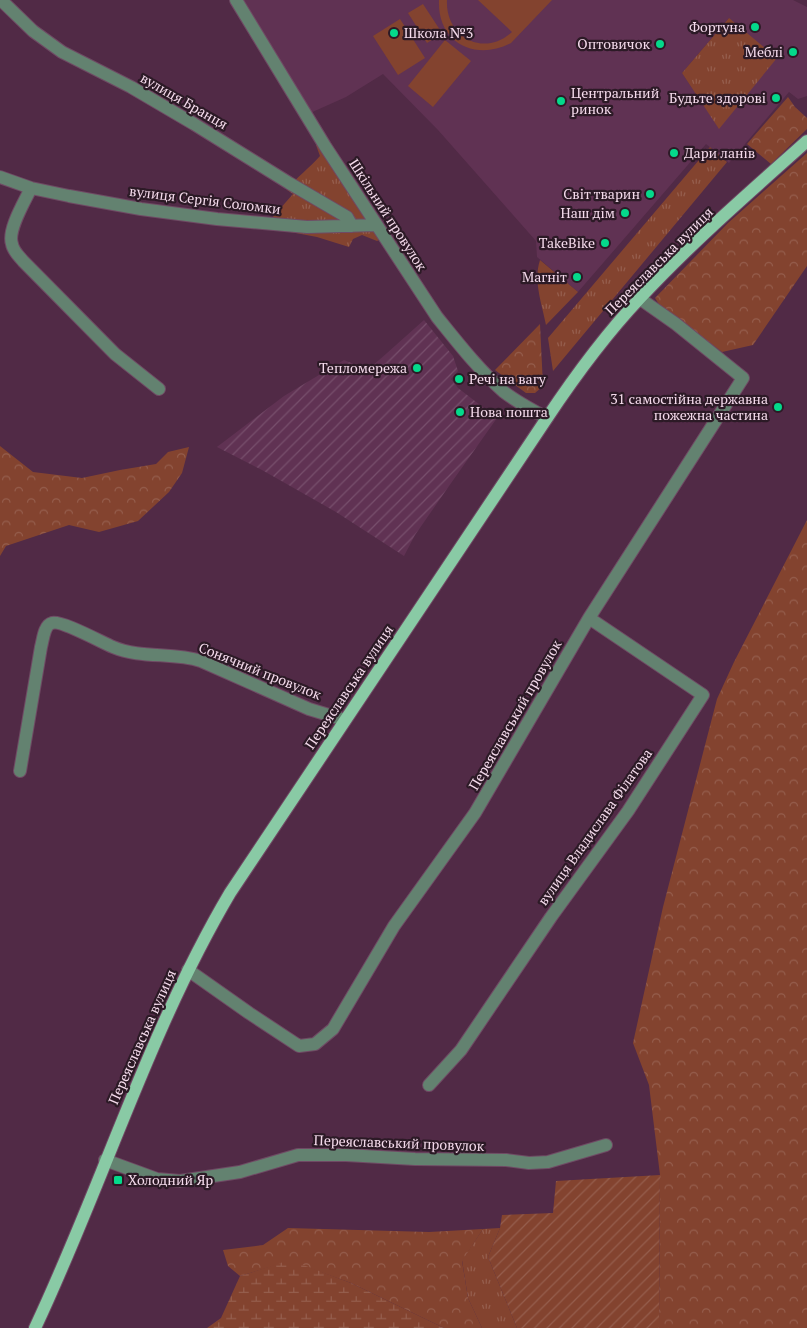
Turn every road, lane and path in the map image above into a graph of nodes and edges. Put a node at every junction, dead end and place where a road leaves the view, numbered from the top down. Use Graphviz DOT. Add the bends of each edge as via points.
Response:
graph roads {
  1 [pos="1,0"];
  2 [pos="236,0"];
  3 [pos="807,141"];
  4 [pos="0,177"];
  5 [pos="31,188"];
  6 [pos="377,225"];
  7 [pos="352,226"];
  8 [pos="639,298"];
  9 [pos="159,389"];
  10 [pos="547,418"];
  11 [pos="589,618"];
  12 [pos="345,720"];
  13 [pos="20,771"];
  14 [pos="188,970"];
  15 [pos="429,1085"];
  16 [pos="606,1145"];
  17 [pos="105,1160"];
  18 [pos="35,1328"];
  1 -- 7 [label="street, вулиця Бранця" via="62,52 131,87 232,146 347,217"];
  2 -- 6 [label="street, Шкільний провулок"];
  3 -- 8 [label="main road, Переяславська вулиця"];
  4 -- 5 [label="street, вулиця Сергія Соломки"];
  5 -- 7 [label="street, вулиця Сергія Соломки" via="217,219 307,227"];
  5 -- 9 [label="street" via="14,227 11,238 14,250 115,354"];
  6 -- 7 [label="street, вулиця Сергія Соломки"];
  6 -- 10 [label="street, Шкільний провулок" via="430,306 468,355 505,392"];
  8 -- 10 [label="main road, Переяславська вулиця"];
  8 -- 11 [label="street, Переяславський провулок" via="742,378"];
  10 -- 12 [label="main road, Переяславська вулиця"];
  11 -- 14 [label="street, Переяславський провулок" via="475,813 394,926 332,1029 315,1044 299,1046"];
  11 -- 15 [label="street, вулиця Владислава Філатова" via="703,695 628,811 461,1050"];
  12 -- 13 [label="street, Сонячний провулок" via="309,709 201,662 125,652 66,625 52,623 46,629 41,647"];
  12 -- 14 [label="main road, Переяславська вулиця" via="230,893"];
  14 -- 17 [label="main road, Переяславська вулиця"];
  16 -- 17 [label="street, Переяславський провулок" via="548,1162 530,1163 298,1156 240,1172 180,1181 157,1180"];
  17 -- 18 [label="main road, Переяславська вулиця"];
}
